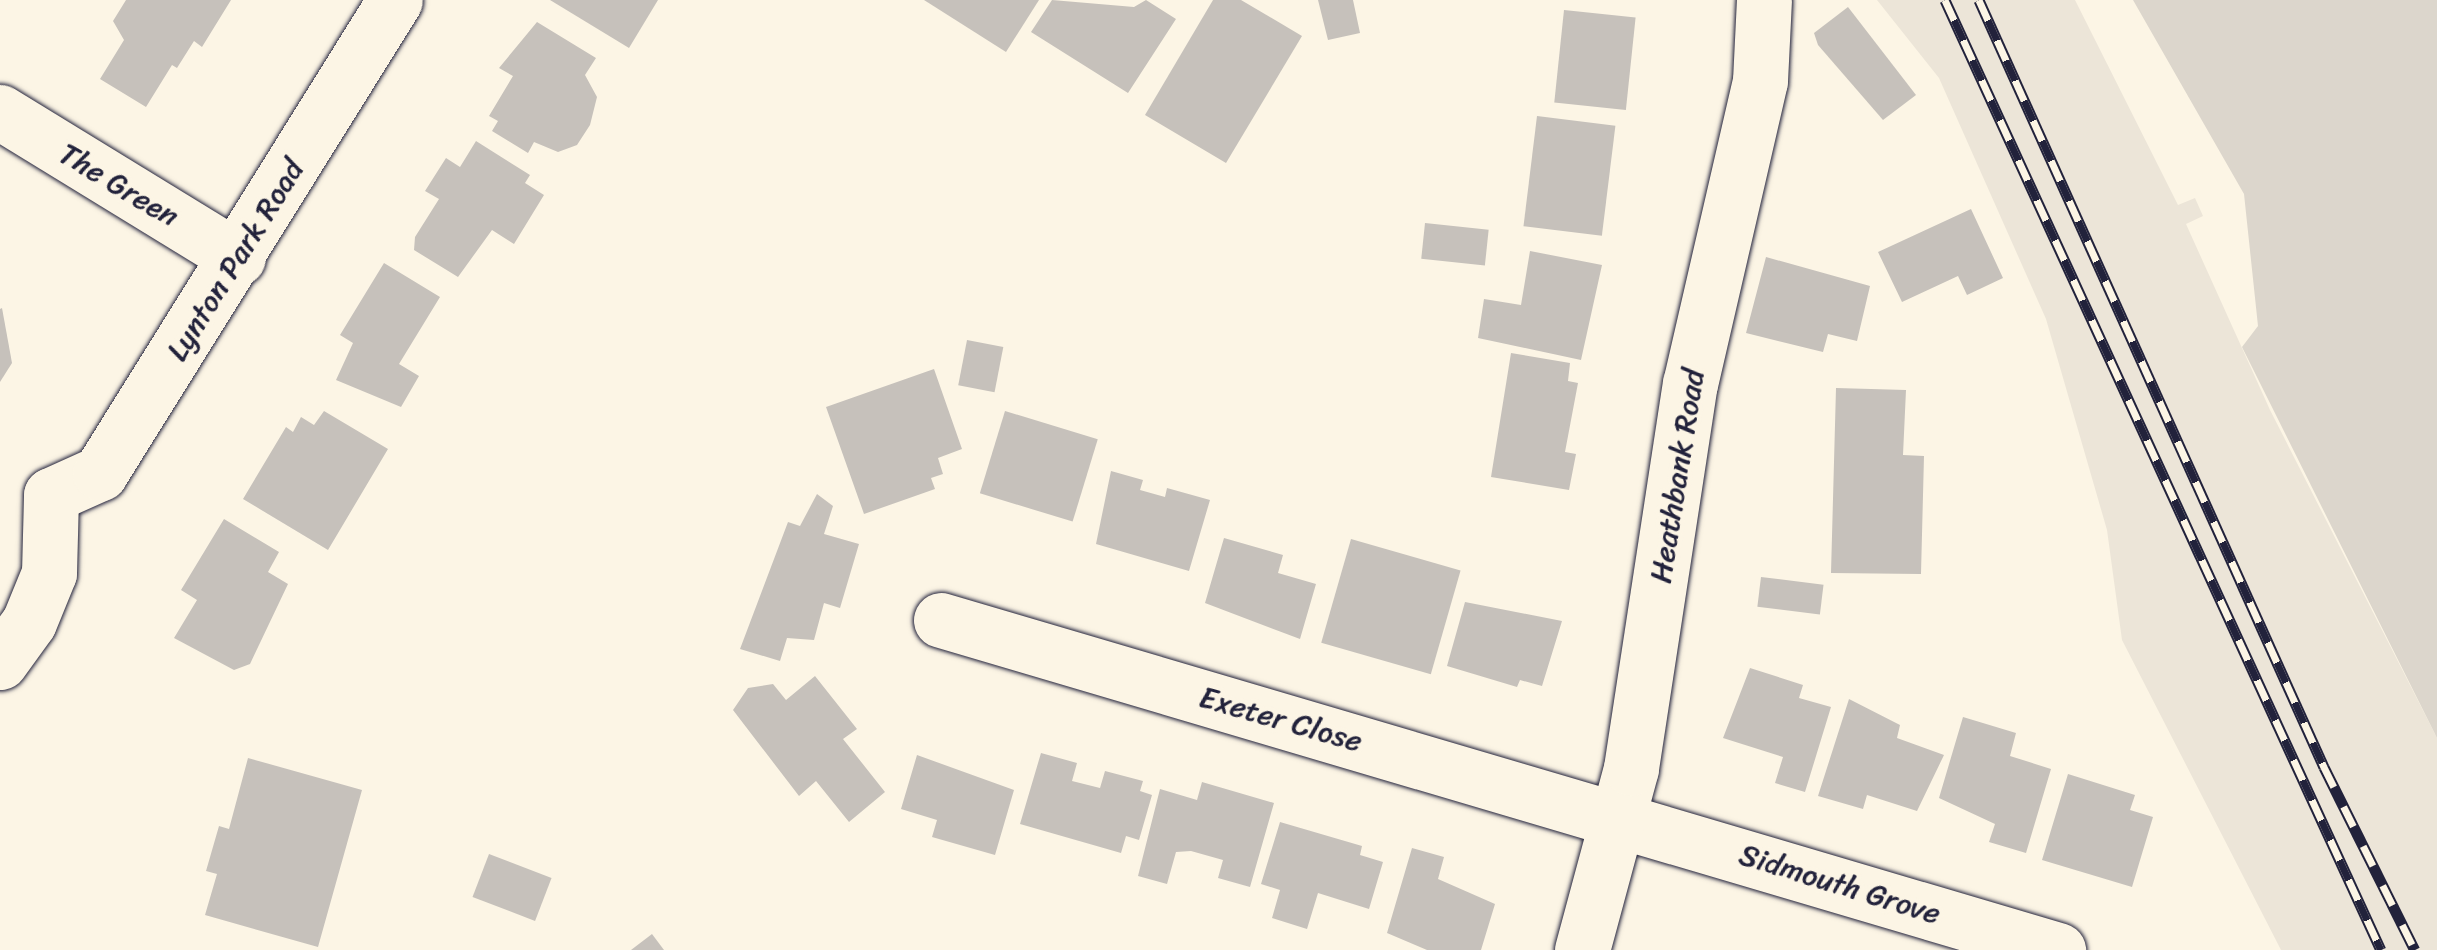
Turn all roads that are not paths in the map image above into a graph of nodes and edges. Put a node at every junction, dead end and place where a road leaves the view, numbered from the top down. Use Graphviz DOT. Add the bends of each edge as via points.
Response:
graph roads {
  1 [pos="394,0"];
  2 [pos="1764,0"];
  3 [pos="0,112"];
  4 [pos="238,258"];
  5 [pos="941,620"];
  6 [pos="0,662"];
  7 [pos="1621,818"];
  8 [pos="1582,950"];
  9 [pos="2058,950"];
  1 -- 4 [label="street, Lynton Park Road"];
  2 -- 7 [label="street, Heathbank Road" via="1760,81 1690,384"];
  3 -- 4 [label="street, The Green"];
  4 -- 6 [label="street, Lynton Park Road" via="100,473 51,494 48,572 29,622"];
  5 -- 7 [label="street, Exeter Close"];
  7 -- 8 [label="street, Heathbank Road"];
  7 -- 9 [label="street, Sidmouth Grove"];
}
